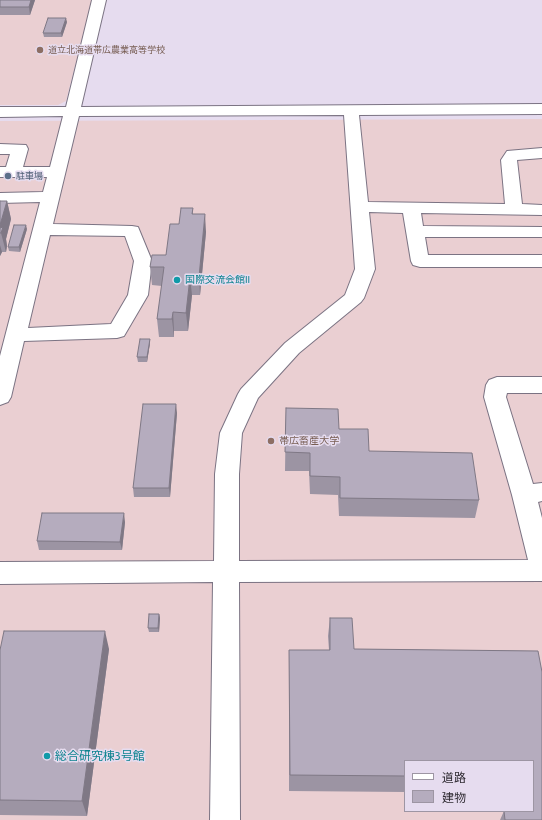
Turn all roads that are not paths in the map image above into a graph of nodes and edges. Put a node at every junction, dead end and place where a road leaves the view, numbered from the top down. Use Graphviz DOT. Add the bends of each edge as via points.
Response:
graph roads {
  1 [pos="99,0"];
  2 [pos="542,109"];
  3 [pos="351,110"];
  4 [pos="0,112"];
  5 [pos="70,116"];
  6 [pos="0,149"];
  7 [pos="542,153"];
  8 [pos="6,172"];
  9 [pos="56,172"];
  10 [pos="50,197"];
  11 [pos="0,198"];
  12 [pos="359,207"];
  13 [pos="411,208"];
  14 [pos="514,210"];
  15 [pos="542,210"];
  16 [pos="42,229"];
  17 [pos="415,231"];
  18 [pos="542,232"];
  19 [pos="542,261"];
  20 [pos="16,335"];
  21 [pos="542,385"];
  22 [pos="0,398"];
  23 [pos="533,493"];
  24 [pos="542,566"];
  25 [pos="542,570"];
  26 [pos="226,571"];
  27 [pos="0,573"];
  28 [pos="225,820"];
  1 -- 5 [label="street"];
  2 -- 3 [label="street"];
  3 -- 5 [label="street"];
  3 -- 12 [label="street"];
  4 -- 5 [label="street"];
  5 -- 9 [label="street"];
  6 -- 8 [label="street" via="20,149"];
  7 -- 14 [label="street" via="513,154 509,160"];
  8 -- 9 [label="street"];
  9 -- 10 [label="street"];
  10 -- 11 [label="street"];
  10 -- 16 [label="street"];
  12 -- 13 [label="street"];
  12 -- 26 [label="street" via="364,269 354,298 292,348 249,394 231,433 227,474"];
  13 -- 14 [label="street"];
  13 -- 17 [label="street"];
  14 -- 15 [label="street"];
  16 -- 20 [label="street"];
  16 -- 20 [label="street" via="132,231 143,261 138,295 117,331"];
  17 -- 18 [label="street"];
  17 -- 19 [label="street" via="420,261"];
  20 -- 22 [label="street"];
  21 -- 23 [label="street" via="497,385 495,398"];
  23 -- 24 [label="street"];
  25 -- 26 [label="street"];
  26 -- 27 [label="street"];
  26 -- 28 [label="street"];
}
